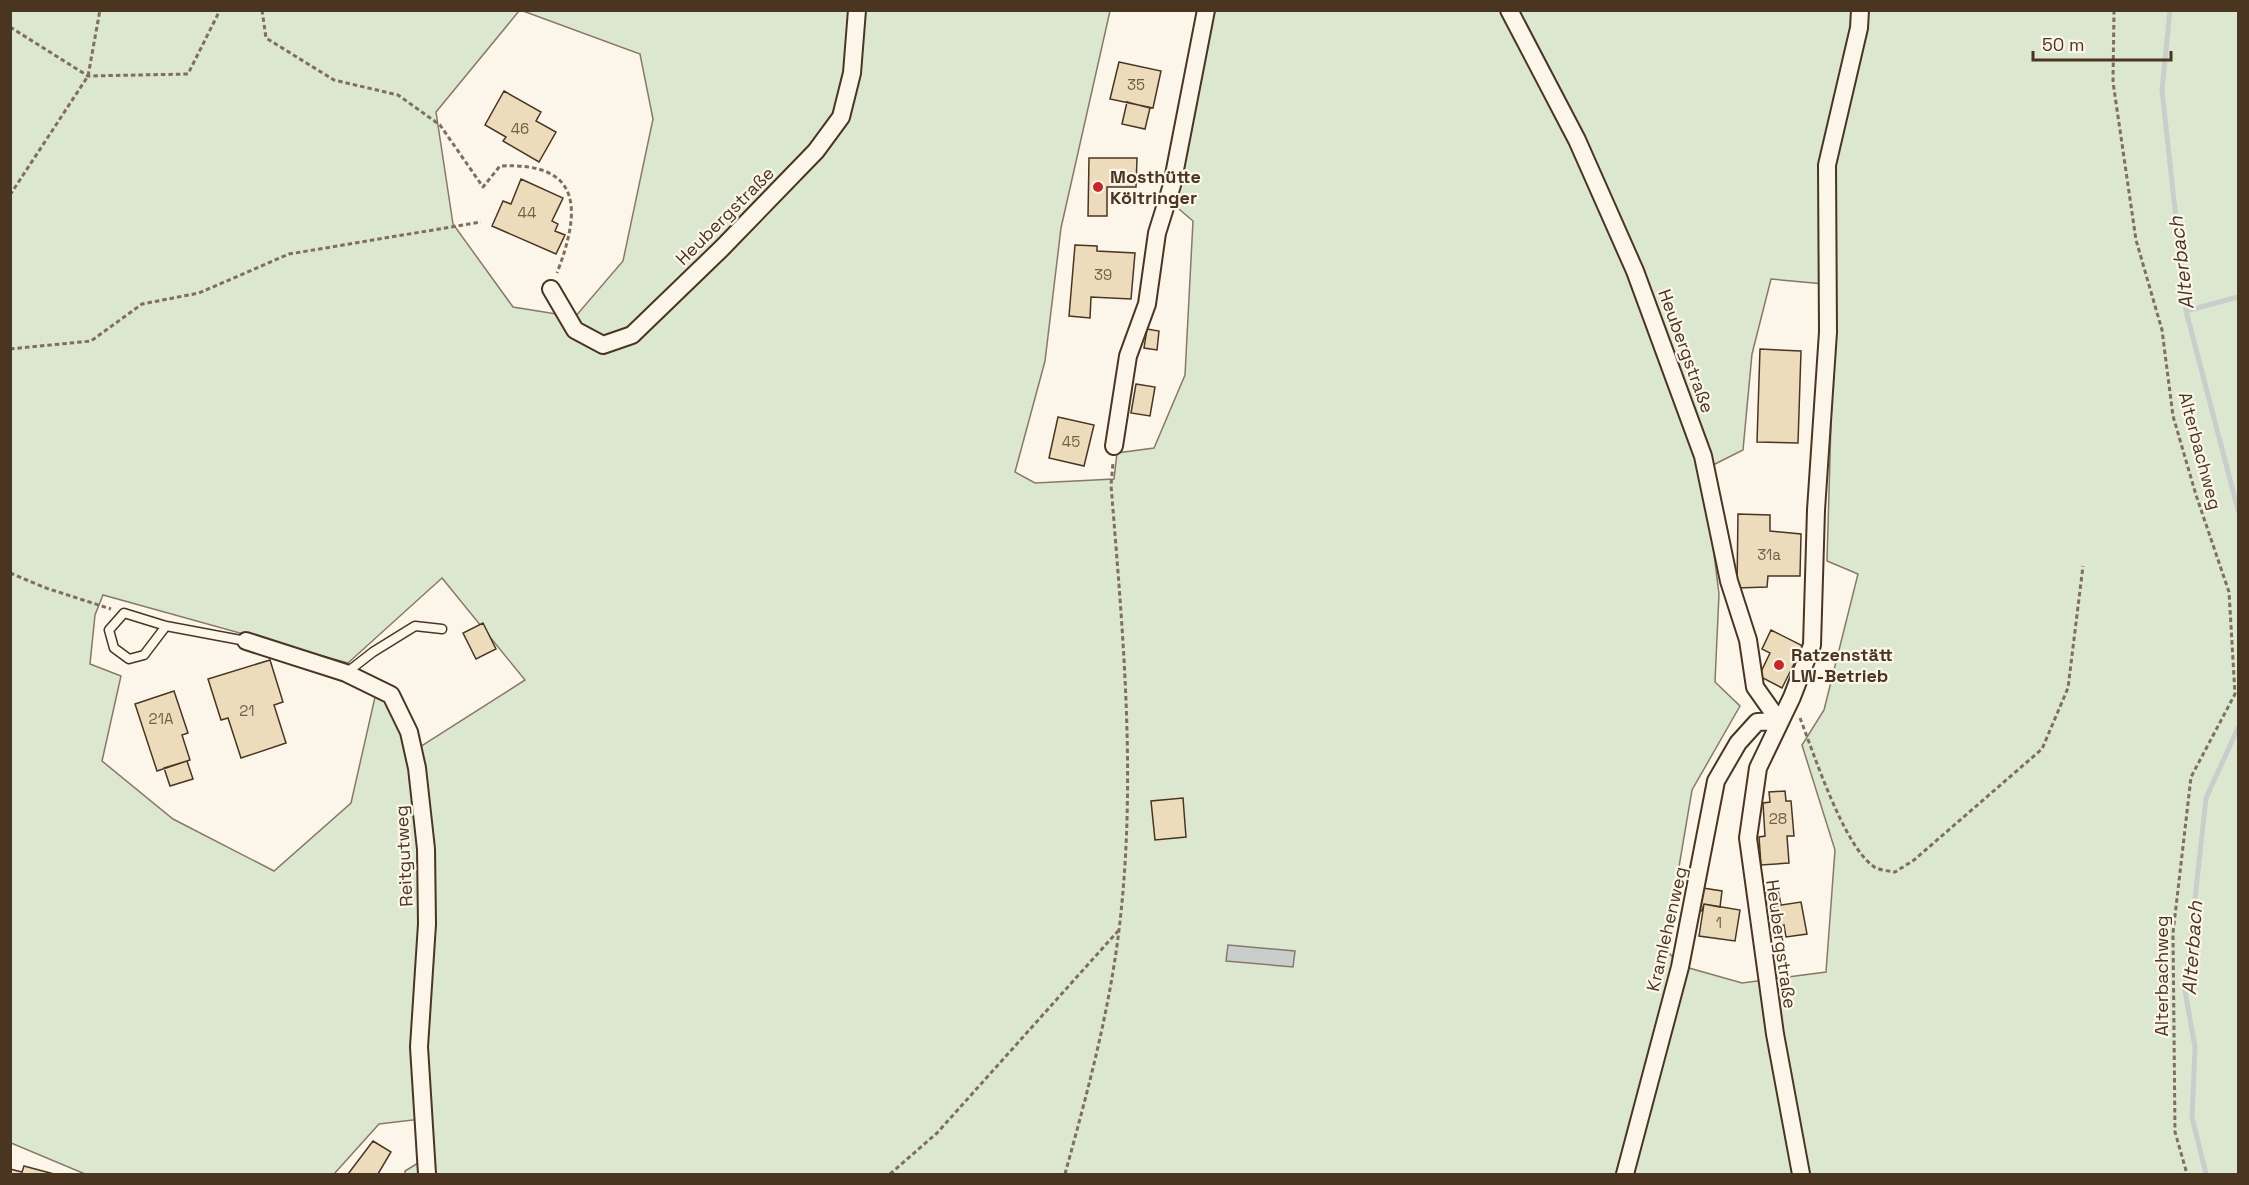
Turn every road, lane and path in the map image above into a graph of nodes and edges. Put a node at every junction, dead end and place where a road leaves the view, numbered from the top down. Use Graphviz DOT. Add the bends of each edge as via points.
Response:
graph roads {
  1 [pos="100,10"];
  2 [pos="220,10"];
  3 [pos="262,10"];
  4 [pos="857,10"];
  5 [pos="1206,10"];
  6 [pos="1509,10"];
  7 [pos="1860,10"];
  8 [pos="2114,10"];
  9 [pos="10,27"];
  10 [pos="88,75"];
  11 [pos="10,195"];
  12 [pos="481,222"];
  13 [pos="551,289"];
  14 [pos="10,349"];
  15 [pos="1114,446"];
  16 [pos="2083,566"];
  17 [pos="10,573"];
  18 [pos="124,613"];
  19 [pos="166,626"];
  20 [pos="442,629"];
  21 [pos="246,641"];
  22 [pos="346,673"];
  23 [pos="1792,697"];
  24 [pos="1779,721"];
  25 [pos="1119,930"];
  26 [pos="427,1174"];
  27 [pos="890,1174"];
  28 [pos="1065,1174"];
  29 [pos="1625,1174"];
  30 [pos="1801,1174"];
  31 [pos="2187,1174"];
  1 -- 10 [label="path"];
  2 -- 10 [label="path" via="188,74"];
  3 -- 13 [label="path" via="266,38 334,80 398,95 440,125 483,187 500,166 525,165 556,175 571,196 571,231"];
  4 -- 13 [label="street, Heubergstraße" via="852,72 841,117 816,152 632,335 603,345 575,330"];
  5 -- 15 [label="street" via="1172,184 1155,243 1146,304 1128,356"];
  6 -- 24 [label="street, Heubergstraße" via="1576,140 1635,271 1703,456 1729,581 1749,640 1755,687"];
  7 -- 23 [label="street, Heubergstraße" via="1827,165 1828,332 1812,645"];
  8 -- 31 [label="path, Alterbachweg" via="2113,82 2136,240 2162,330 2174,416 2229,592 2235,694 2191,777 2173,933 2175,1132"];
  9 -- 10 [label="path"];
  10 -- 11 [label="path"];
  12 -- 14 [label="path" via="289,254 199,293 142,304 91,341"];
  15 -- 25 [label="path" via="1111,485 1128,696 1128,801"];
  16 -- 23 [label="path" via="2068,688 2042,750 1895,872 1875,868 1860,854 1830,797"];
  17 -- 18 [label="path"];
  18 -- 19 [label="lane"];
  18 -- 19 [label="lane" via="109,630 114,648 129,659 144,655"];
  19 -- 21 [label="lane"];
  20 -- 22 [label="lane" via="415,626"];
  21 -- 22 [label="street, Reitgutweg"];
  22 -- 26 [label="street, Reitgutweg" via="391,696 410,732 417,768 426,849 427,924 418,1047"];
  23 -- 24 [label="street, Heubergstraße"];
  24 -- 29 [label="street, Kramlehenweg" via="1757,722 1738,743 1716,781 1680,967"];
  24 -- 30 [label="street, Heubergstraße" via="1758,768 1748,838 1774,1034"];
  25 -- 27 [label="path" via="937,1133"];
  25 -- 28 [label="path" via="1100,1041"];
}
